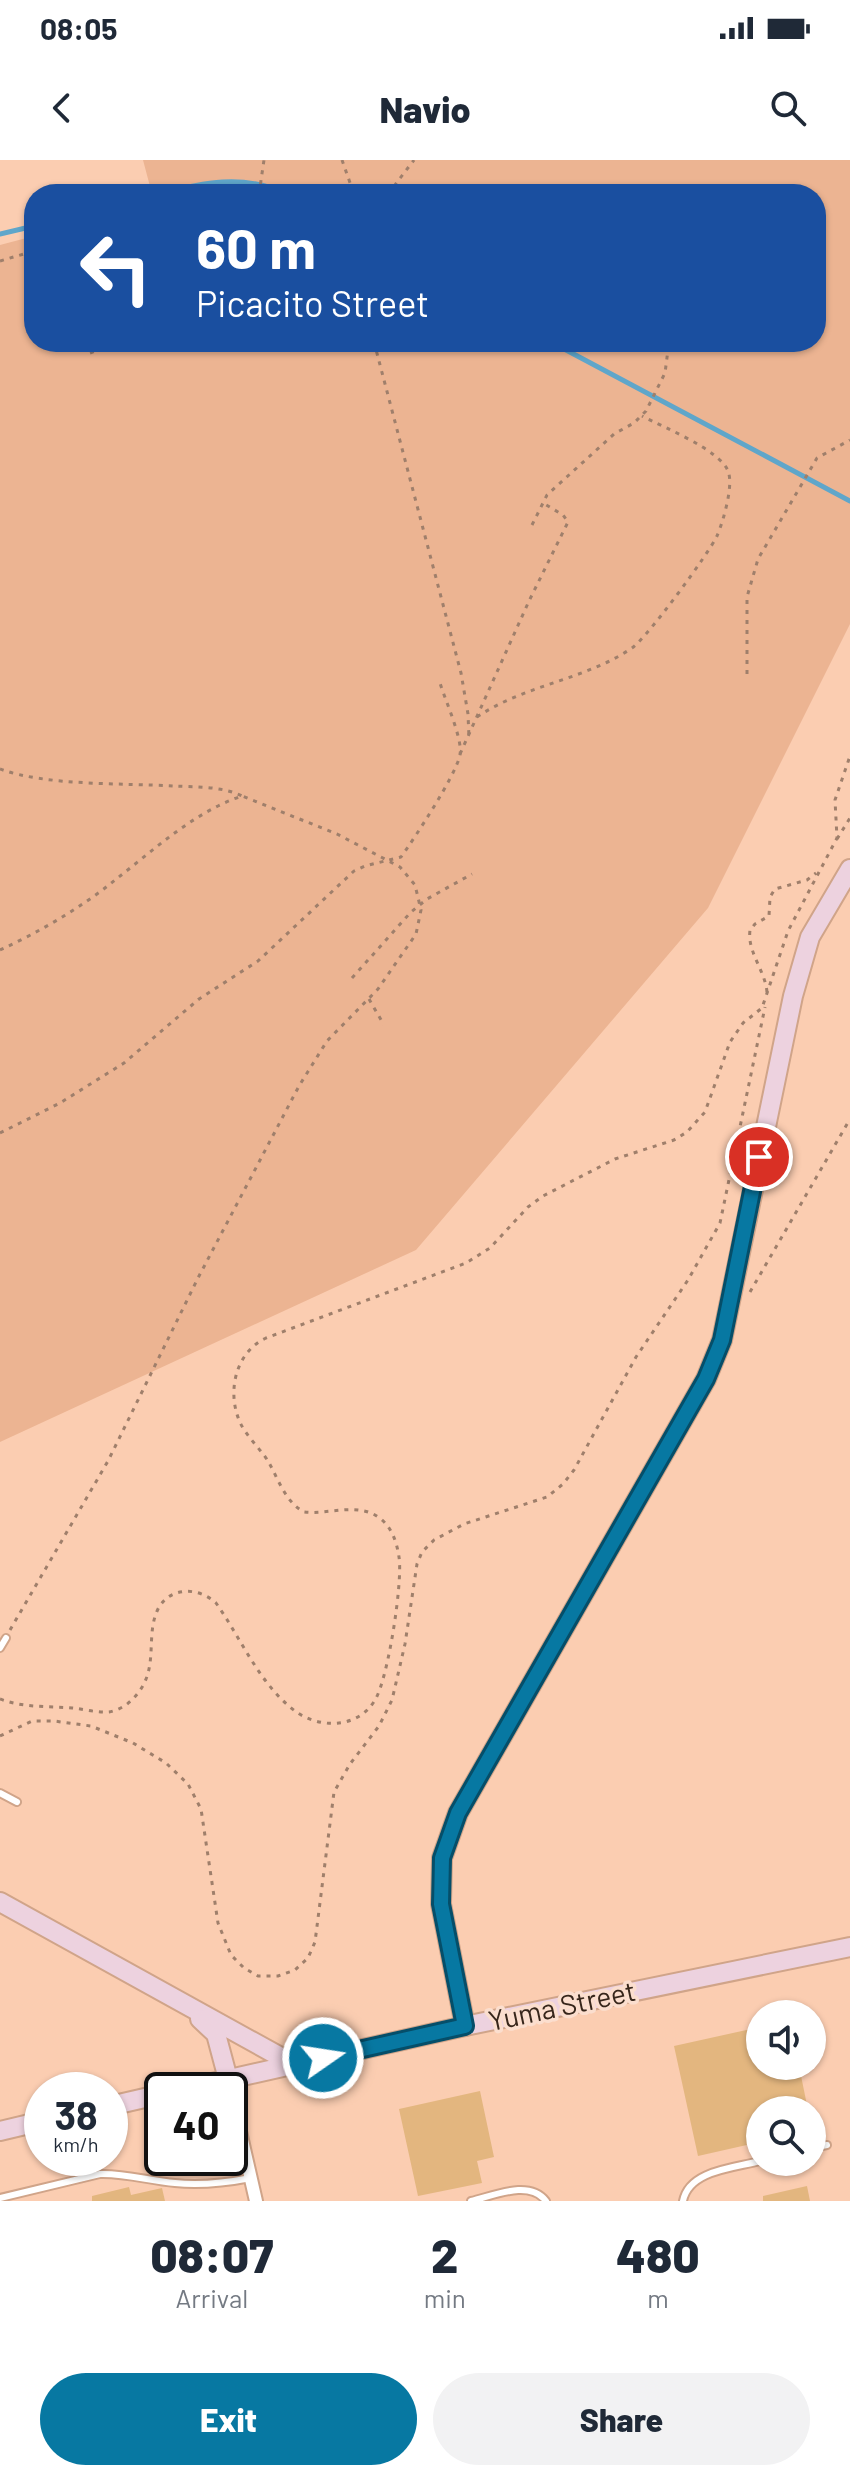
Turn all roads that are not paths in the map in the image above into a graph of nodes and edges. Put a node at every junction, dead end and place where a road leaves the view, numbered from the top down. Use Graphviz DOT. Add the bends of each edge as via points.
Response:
graph roads {
  1 [pos="850,869"];
  2 [pos="6,1638"];
  3 [pos="0,1648"];
  4 [pos="0,1793"];
  5 [pos="17,1802"];
  6 [pos="0,1902"];
  7 [pos="850,1947"];
  8 [pos="175,2000"];
  9 [pos="465,2026"];
  10 [pos="295,2065"];
  11 [pos="226,2072"];
  12 [pos="248,2075"];
  13 [pos="24,2125"];
  14 [pos="0,2131"];
  15 [pos="248,2165"];
  16 [pos="746,2165"];
  17 [pos="251,2178"];
  18 [pos="0,2198"];
  19 [pos="256,2201"];
  20 [pos="471,2201"];
  21 [pos="546,2201"];
  22 [pos="683,2201"];
  1 -- 9 [label="street" via="810,937 793,996 717,1353 458,1813 442,1858 441,1904"];
  2 -- 3 [label="lane"];
  4 -- 5 [label="lane"];
  6 -- 8 [label="street"];
  7 -- 9 [label="street, Yuma Street"];
  8 -- 10 [label="street"];
  8 -- 11 [label="street" via="216,2034"];
  9 -- 10 [label="street, Yuma Street"];
  10 -- 12 [label="street, Yuma Street"];
  13 -- 14 [label="street"];
  15 -- 17 [label="street"];
  16 -- 22 [label="lane" via="706,2175 688,2187"];
  17 -- 18 [label="lane" via="177,2184 100,2174"];
  17 -- 19 [label="street"];
  20 -- 21 [label="lane" via="520,2189"];
}
